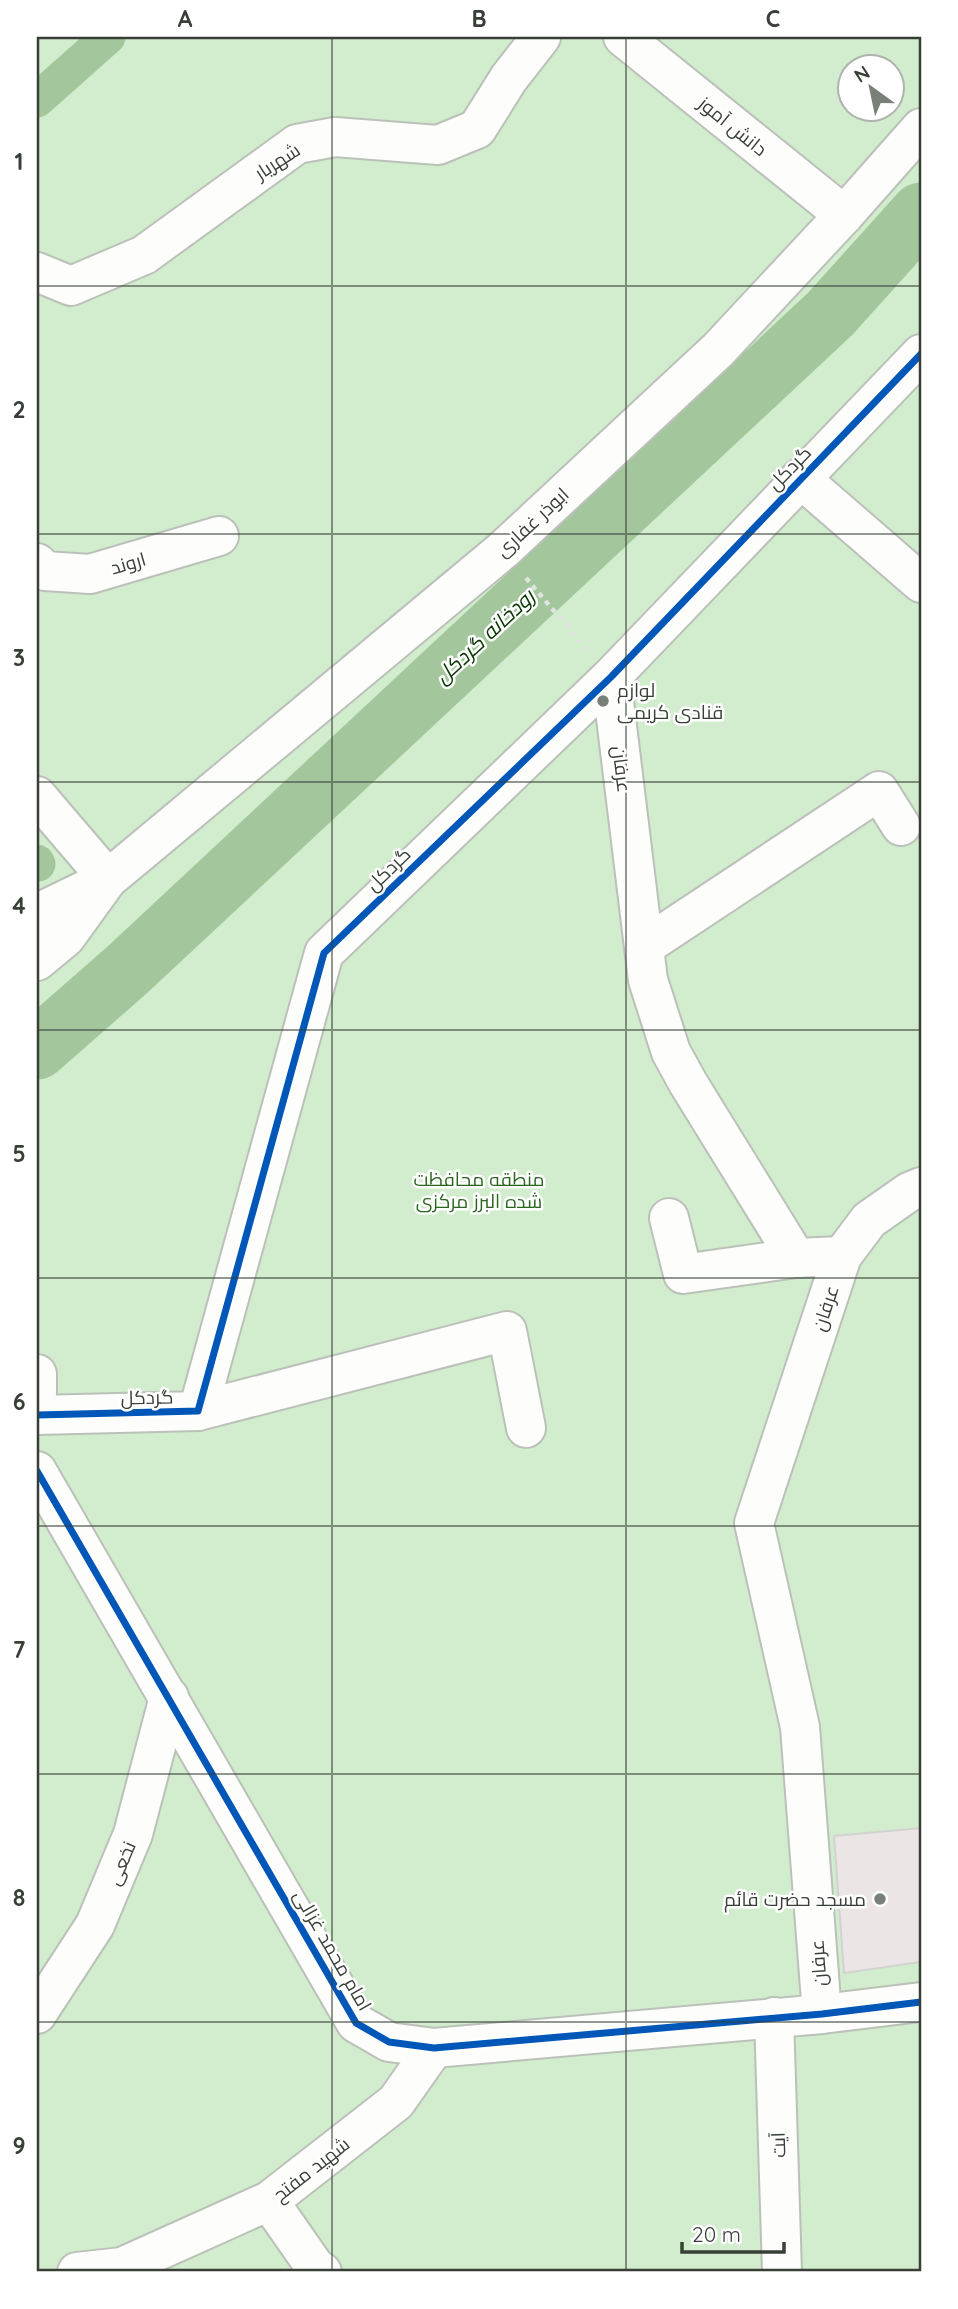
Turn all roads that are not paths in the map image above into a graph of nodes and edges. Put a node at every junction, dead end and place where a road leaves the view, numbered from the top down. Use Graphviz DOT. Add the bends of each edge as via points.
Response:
graph roads {
  1 [pos="541,37"];
  2 [pos="623,37"];
  3 [pos="921,128"];
  4 [pos="844,215"];
  5 [pos="37,272"];
  6 [pos="921,354"];
  7 [pos="800,478"];
  8 [pos="219,536"];
  9 [pos="37,563"];
  10 [pos="921,583"];
  11 [pos="611,677"];
  12 [pos="37,796"];
  13 [pos="901,826"];
  14 [pos="108,879"];
  15 [pos="37,916"];
  16 [pos="645,946"];
  17 [pos="37,961"];
  18 [pos="921,1187"];
  19 [pos="668,1218"];
  20 [pos="842,1256"];
  21 [pos="796,1258"];
  22 [pos="37,1374"];
  23 [pos="37,1393"];
  24 [pos="198,1411"];
  25 [pos="37,1415"];
  26 [pos="526,1429"];
  27 [pos="37,1471"];
  28 [pos="169,1697"];
  29 [pos="921,2002"];
  30 [pos="37,2014"];
  31 [pos="822,2014"];
  32 [pos="774,2017"];
  33 [pos="434,2048"];
  34 [pos="270,2201"];
  35 [pos="318,2271"];
  36 [pos="77,2272"];
  37 [pos="782,2272"];
  1 -- 5 [label="street, شهریار" via="477,129 438,145 335,137 297,144 144,255 71,286"];
  2 -- 4 [label="street, دانش آموز"];
  3 -- 4 [label="street, ابوذر غفاری"];
  4 -- 14 [label="street, ابوذر غفاری" via="718,350 503,550"];
  6 -- 7 [label="street, گردکل"];
  7 -- 10 [label="street"];
  7 -- 11 [label="street, گردکل"];
  8 -- 9 [label="street, اروند" via="90,574 45,571"];
  11 -- 16 [label="street, عرفان"];
  11 -- 24 [label="street, گردکل" via="324,953"];
  12 -- 14 [label="street"];
  13 -- 16 [label="street" via="879,791"];
  14 -- 15 [label="street"];
  14 -- 17 [label="street" via="66,937"];
  16 -- 21 [label="street, عرفان" via="648,980 671,1052"];
  18 -- 20 [label="street" via="869,1220"];
  19 -- 21 [label="street" via="683,1274"];
  20 -- 21 [label="street, عرفان"];
  20 -- 31 [label="street, عرفان" via="754,1523 800,1727"];
  22 -- 23 [label="street"];
  24 -- 25 [label="street, گردکل"];
  24 -- 26 [label="street" via="507,1331"];
  27 -- 28 [label="street, امام محمد غزالی"];
  28 -- 30 [label="street, نخعی" via="133,1834 95,1925"];
  28 -- 33 [label="street, امام محمد غزالی" via="356,2023 389,2042"];
  29 -- 31 [label="street, امام محمد غزالی"];
  31 -- 32 [label="street, امام محمد غزالی"];
  32 -- 33 [label="street, امام محمد غزالی"];
  32 -- 37 [label="street, آیت"];
  33 -- 34 [label="street, شهید مفتح" via="396,2102"];
  34 -- 35 [label="street"];
  34 -- 36 [label="street, شهید مفتح" via="122,2267"];
}
